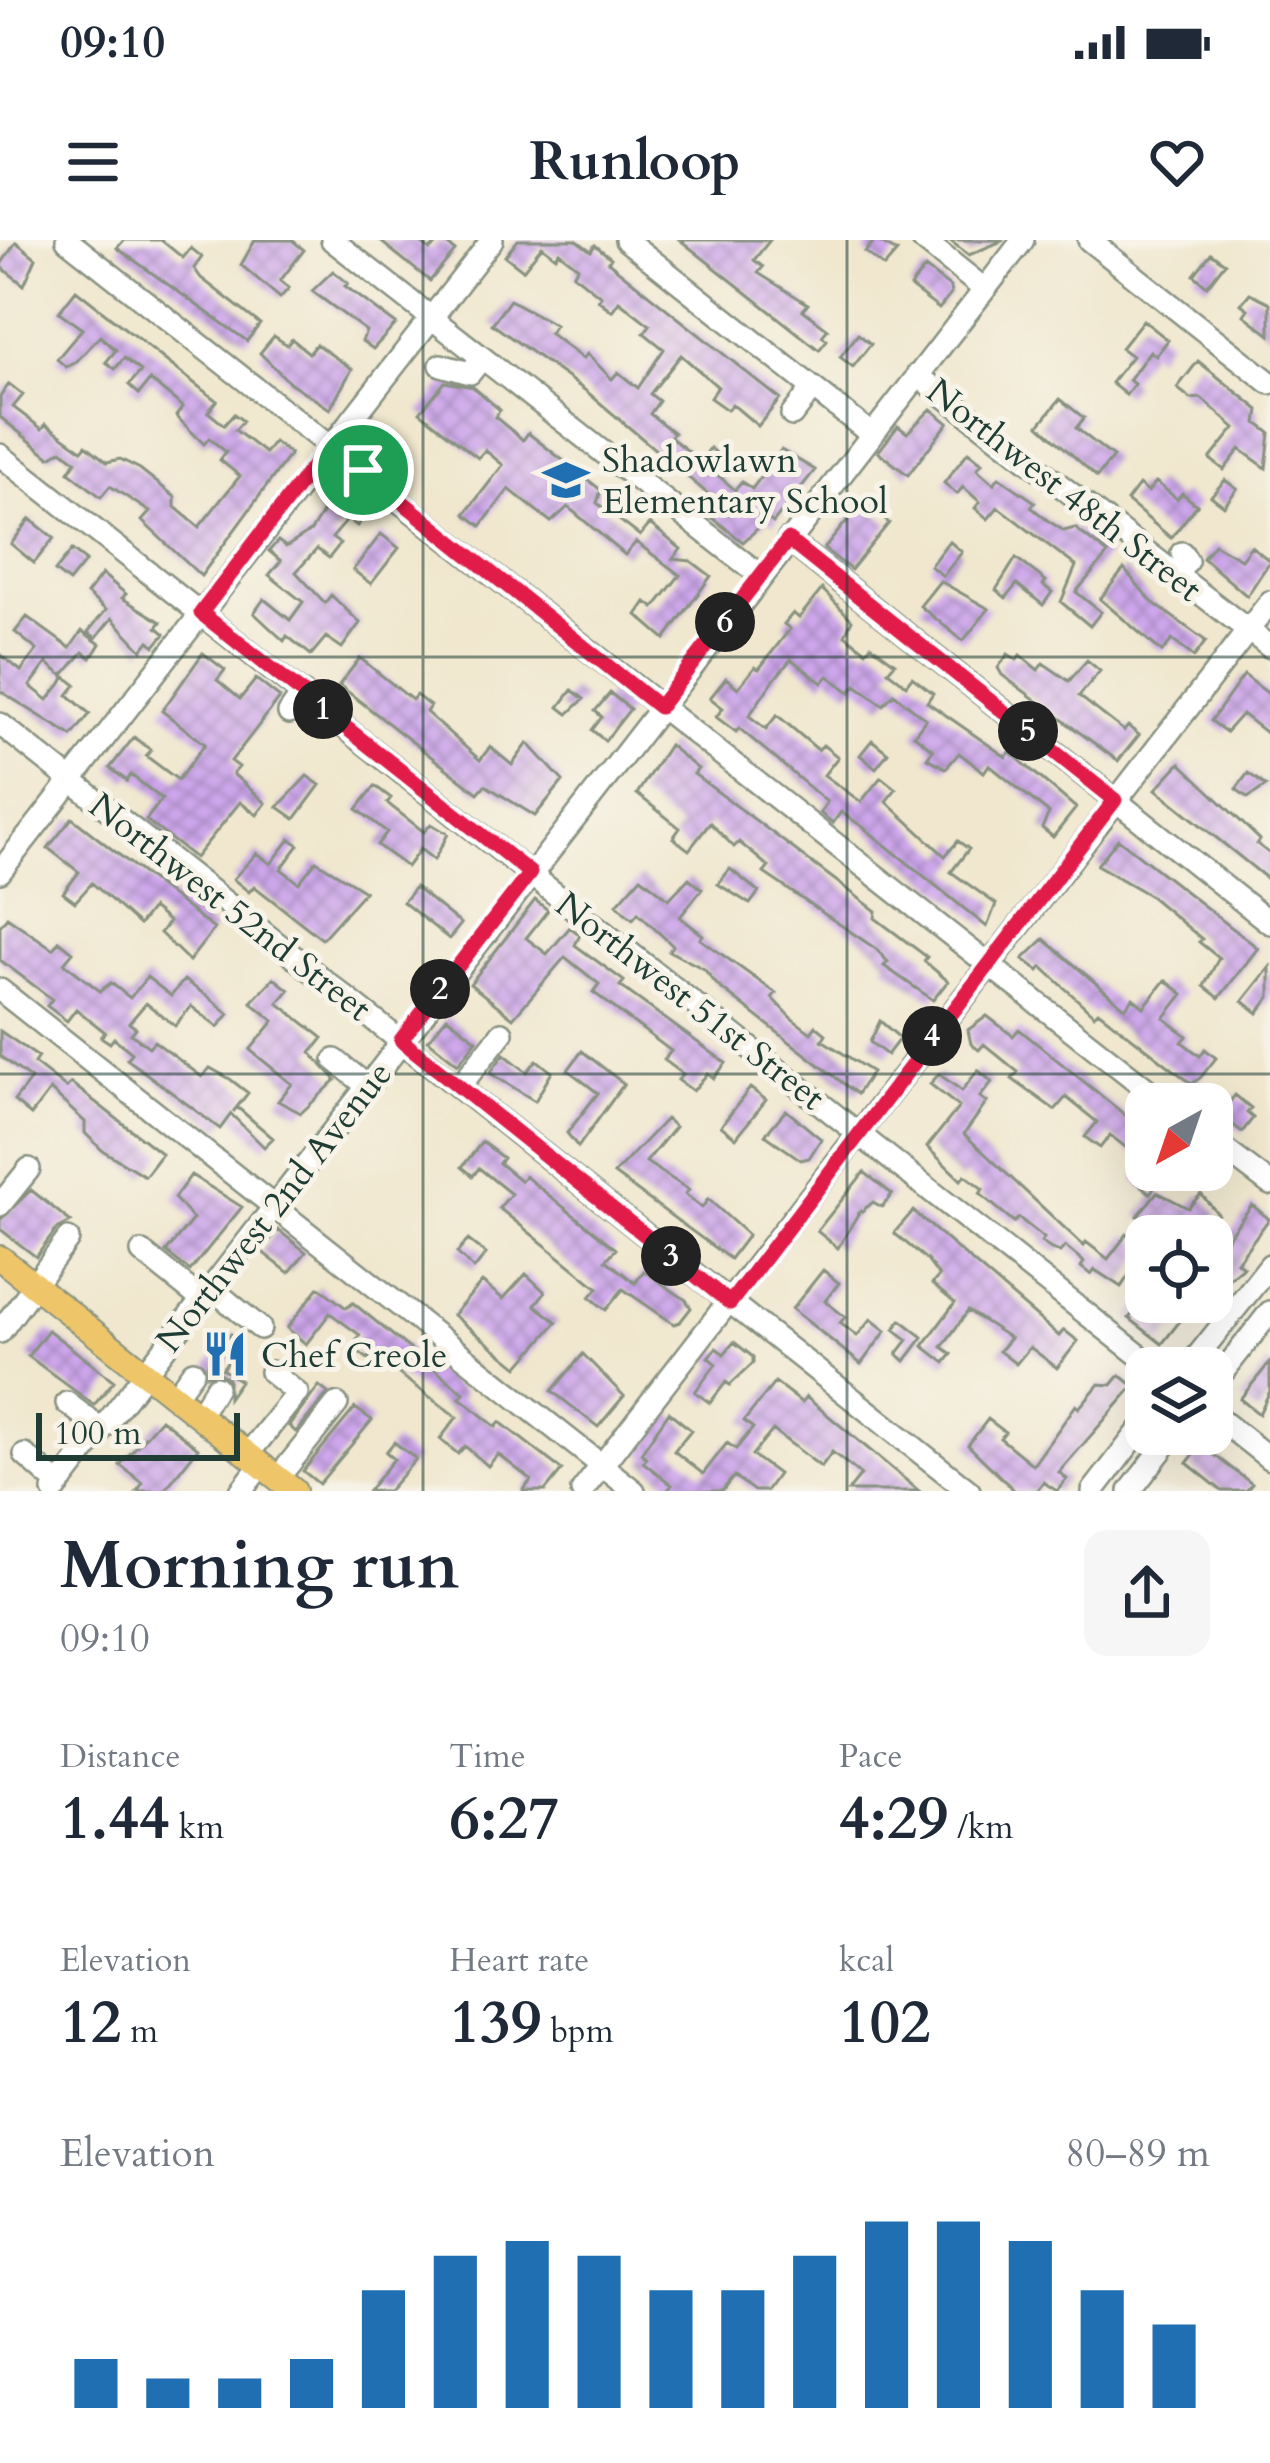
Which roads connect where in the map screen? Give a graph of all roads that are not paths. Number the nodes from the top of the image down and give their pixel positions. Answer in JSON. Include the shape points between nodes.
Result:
{"nodes":[{"id":1,"x":67,"y":240,"type":"edge"},
{"id":2,"x":332,"y":240,"type":"edge"},
{"id":3,"x":492,"y":240,"type":"edge"},
{"id":4,"x":626,"y":240,"type":"edge"},
{"id":5,"x":922,"y":240,"type":"edge"},
{"id":6,"x":1023,"y":240,"type":"edge"},
{"id":7,"x":1089,"y":240,"type":"edge"},
{"id":8,"x":984,"y":289,"type":"junction"},
{"id":9,"x":430,"y":318,"type":"junction"},
{"id":10,"x":481,"y":359,"type":"junction"},
{"id":11,"x":441,"y":365,"type":"dead end"},
{"id":12,"x":917,"y":375,"type":"junction"},
{"id":13,"x":1270,"y":383,"type":"edge"},
{"id":14,"x":813,"y":388,"type":"junction"},
{"id":15,"x":792,"y":415,"type":"dead end"},
{"id":16,"x":872,"y":434,"type":"junction"},
{"id":17,"x":330,"y":444,"type":"junction"},
{"id":18,"x":0,"y":455,"type":"edge"},
{"id":19,"x":788,"y":540,"type":"junction"},
{"id":20,"x":1182,"y":553,"type":"dead end"},
{"id":21,"x":761,"y":576,"type":"junction"},
{"id":22,"x":1176,"y":576,"type":"junction"},
{"id":23,"x":1270,"y":602,"type":"edge"},
{"id":24,"x":201,"y":613,"type":"junction"},
{"id":25,"x":1248,"y":630,"type":"junction"},
{"id":26,"x":1270,"y":647,"type":"edge"},
{"id":27,"x":303,"y":693,"type":"junction"},
{"id":28,"x":659,"y":707,"type":"junction"},
{"id":29,"x":289,"y":713,"type":"dead end"},
{"id":30,"x":0,"y":724,"type":"edge"},
{"id":31,"x":71,"y":781,"type":"junction"},
{"id":32,"x":1115,"y":800,"type":"junction"},
{"id":33,"x":0,"y":872,"type":"edge"},
{"id":34,"x":530,"y":873,"type":"junction"},
{"id":35,"x":1270,"y":923,"type":"edge"},
{"id":36,"x":987,"y":966,"type":"junction"},
{"id":37,"x":0,"y":990,"type":"edge"},
{"id":38,"x":502,"y":1033,"type":"dead end"},
{"id":39,"x":401,"y":1040,"type":"junction"},
{"id":40,"x":335,"y":1060,"type":"dead end"},
{"id":41,"x":1139,"y":1083,"type":"edge"},
{"id":42,"x":366,"y":1084,"type":"junction"},
{"id":43,"x":460,"y":1086,"type":"junction"},
{"id":44,"x":858,"y":1131,"type":"junction"},
{"id":45,"x":1233,"y":1156,"type":"edge"},
{"id":46,"x":29,"y":1169,"type":"dead end"},
{"id":47,"x":1270,"y":1184,"type":"edge"},
{"id":48,"x":0,"y":1205,"type":"edge"},
{"id":49,"x":271,"y":1207,"type":"junction"},
{"id":50,"x":68,"y":1240,"type":"dead end"},
{"id":51,"x":142,"y":1252,"type":"dead end"},
{"id":52,"x":0,"y":1258,"type":"edge"},
{"id":53,"x":1270,"y":1265,"type":"edge"},
{"id":54,"x":36,"y":1286,"type":"junction"},
{"id":55,"x":205,"y":1293,"type":"junction"},
{"id":56,"x":730,"y":1303,"type":"junction"},
{"id":57,"x":1270,"y":1312,"type":"edge"},
{"id":58,"x":260,"y":1328,"type":"dead end"},
{"id":59,"x":0,"y":1332,"type":"edge"},
{"id":60,"x":1129,"y":1347,"type":"edge"},
{"id":61,"x":1205,"y":1347,"type":"edge"},
{"id":62,"x":1233,"y":1359,"type":"edge"},
{"id":63,"x":193,"y":1371,"type":"dead end"},
{"id":64,"x":146,"y":1372,"type":"junction"},
{"id":65,"x":271,"y":1372,"type":"dead end"},
{"id":66,"x":216,"y":1387,"type":"dead end"},
{"id":67,"x":175,"y":1396,"type":"junction"},
{"id":68,"x":67,"y":1402,"type":"dead end"},
{"id":69,"x":337,"y":1404,"type":"dead end"},
{"id":70,"x":200,"y":1415,"type":"junction"},
{"id":71,"x":101,"y":1429,"type":"junction"},
{"id":72,"x":1233,"y":1430,"type":"edge"},
{"id":73,"x":1125,"y":1449,"type":"edge"},
{"id":74,"x":25,"y":1455,"type":"dead end"},
{"id":75,"x":1158,"y":1455,"type":"edge"},
{"id":76,"x":1270,"y":1459,"type":"edge"},
{"id":77,"x":602,"y":1466,"type":"junction"},
{"id":78,"x":270,"y":1472,"type":"edge"},
{"id":79,"x":56,"y":1488,"type":"edge"},
{"id":80,"x":241,"y":1491,"type":"edge"},
{"id":81,"x":582,"y":1491,"type":"edge"},
{"id":82,"x":634,"y":1491,"type":"edge"},
{"id":83,"x":969,"y":1491,"type":"edge"},
{"id":84,"x":1093,"y":1491,"type":"edge"},
{"id":85,"x":1130,"y":1491,"type":"edge"}],
"edges":[{"from":1,"to":17,"type":"street"},
{"from":2,"to":9,"type":"street"},
{"from":3,"to":9,"type":"street"},
{"from":4,"to":14,"type":"street"},
{"from":5,"to":8,"type":"street"},
{"from":6,"to":8,"type":"street","name":"Northwest 2nd Avenue"},
{"from":7,"to":13,"type":"street"},
{"from":8,"to":12,"type":"street","name":"Northwest 2nd Avenue"},
{"from":9,"to":10,"type":"street"},
{"from":9,"to":17,"type":"street"},
{"from":10,"to":11,"type":"street","via":[[470,373]]},
{"from":10,"to":21,"type":"street"},
{"from":12,"to":16,"type":"street","name":"Northwest 2nd Avenue"},
{"from":12,"to":22,"type":"street","name":"Northwest 48th Street"},
{"from":14,"to":15,"type":"street"},
{"from":14,"to":16,"type":"street"},
{"from":16,"to":19,"type":"street","name":"Northwest 2nd Avenue"},
{"from":17,"to":24,"type":"street"},
{"from":17,"to":28,"type":"street","via":[[369,462]]},
{"from":18,"to":24,"type":"street","name":"Northwest 51st Street"},
{"from":19,"to":21,"type":"street","name":"Northwest 2nd Avenue"},
{"from":19,"to":32,"type":"street","via":[[814,572]]},
{"from":20,"to":22,"type":"street","via":[[1187,561]]},
{"from":21,"to":28,"type":"street","name":"Northwest 2nd Avenue","via":[[717,648]]},
{"from":22,"to":25,"type":"street","name":"Northwest 48th Street"},
{"from":23,"to":25,"type":"street"},
{"from":24,"to":27,"type":"street","name":"Northwest 51st Street"},
{"from":24,"to":31,"type":"street"},
{"from":25,"to":26,"type":"street","name":"Northwest 48th Street"},
{"from":25,"to":32,"type":"street"},
{"from":27,"to":29,"type":"street"},
{"from":27,"to":34,"type":"street","name":"Northwest 51st Street","via":[[507,843]]},
{"from":28,"to":34,"type":"street","name":"Northwest 2nd Avenue"},
{"from":28,"to":36,"type":"street"},
{"from":30,"to":31,"type":"street","name":"Northwest 52nd Street"},
{"from":31,"to":33,"type":"street"},
{"from":31,"to":39,"type":"street","name":"Northwest 52nd Street"},
{"from":32,"to":35,"type":"street"},
{"from":32,"to":36,"type":"street"},
{"from":34,"to":39,"type":"street","name":"Northwest 2nd Avenue"},
{"from":34,"to":44,"type":"street","name":"Northwest 51st Street"},
{"from":36,"to":41,"type":"street"},
{"from":36,"to":44,"type":"street"},
{"from":37,"to":49,"type":"street"},
{"from":38,"to":43,"type":"street"},
{"from":39,"to":42,"type":"street","name":"Northwest 2nd Avenue"},
{"from":39,"to":43,"type":"street","name":"Northwest 52nd Street"},
{"from":40,"to":42,"type":"street"},
{"from":42,"to":49,"type":"street","name":"Northwest 2nd Avenue"},
{"from":43,"to":56,"type":"street","name":"Northwest 52nd Street","via":[[487,1118]]},
{"from":44,"to":56,"type":"street"},
{"from":44,"to":60,"type":"street","name":"Northwest 51st Street"},
{"from":45,"to":47,"type":"street"},
{"from":46,"to":48,"type":"street"},
{"from":49,"to":55,"type":"street","name":"Northwest 2nd Avenue","via":[[245,1257]]},
{"from":49,"to":77,"type":"street"},
{"from":50,"to":54,"type":"street"},
{"from":51,"to":55,"type":"street"},
{"from":52,"to":54,"type":"main road"},
{"from":53,"to":61,"type":"street"},
{"from":54,"to":59,"type":"street"},
{"from":54,"to":64,"type":"main road"},
{"from":55,"to":58,"type":"street"},
{"from":55,"to":64,"type":"street","name":"Northwest 2nd Avenue"},
{"from":56,"to":77,"type":"street"},
{"from":56,"to":83,"type":"street","name":"Northwest 52nd Street"},
{"from":57,"to":62,"type":"street"},
{"from":63,"to":67,"type":"street"},
{"from":64,"to":67,"type":"main road"},
{"from":64,"to":71,"type":"street","name":"Northwest 2nd Avenue"},
{"from":65,"to":78,"type":"street","via":[[297,1393]]},
{"from":66,"to":70,"type":"street"},
{"from":67,"to":70,"type":"main road"},
{"from":68,"to":71,"type":"street"},
{"from":69,"to":78,"type":"street"},
{"from":70,"to":78,"type":"main road"},
{"from":71,"to":79,"type":"street","name":"Northwest 2nd Avenue"},
{"from":72,"to":76,"type":"street"},
{"from":73,"to":84,"type":"street"},
{"from":74,"to":79,"type":"street"},
{"from":75,"to":85,"type":"street"},
{"from":77,"to":81,"type":"street"},
{"from":77,"to":82,"type":"street"},
{"from":78,"to":80,"type":"street"}]}
